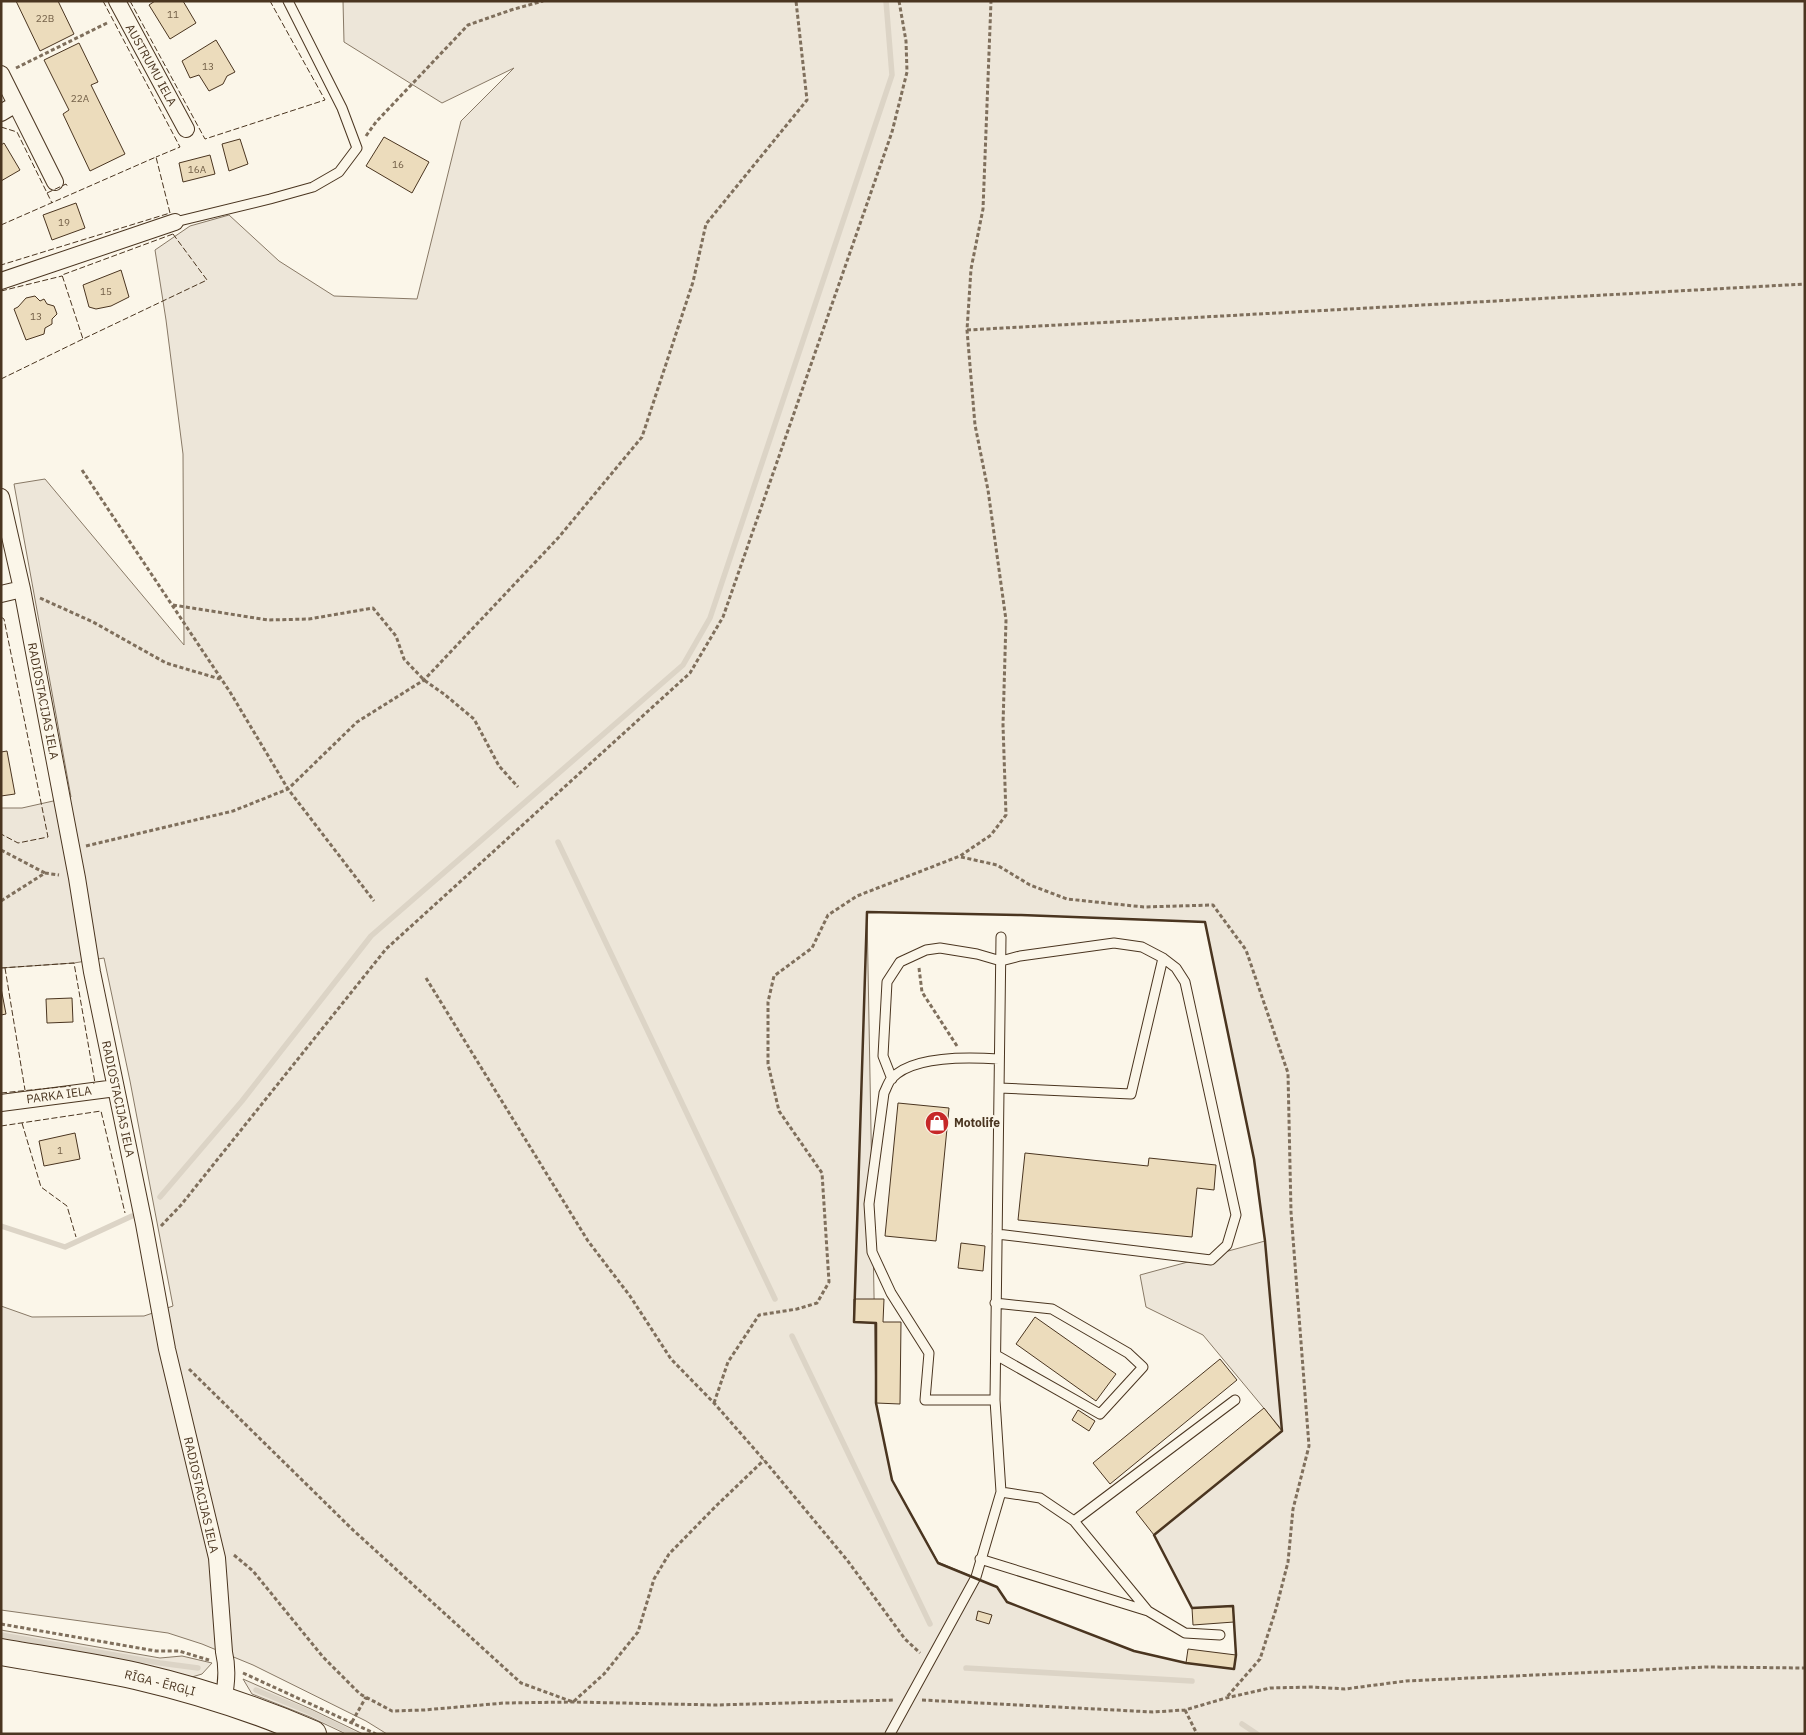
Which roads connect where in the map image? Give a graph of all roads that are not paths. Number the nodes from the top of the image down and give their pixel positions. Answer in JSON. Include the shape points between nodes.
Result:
{"nodes":[{"id":1,"x":117,"y":1,"type":"edge"},
{"id":2,"x":288,"y":1,"type":"edge"},
{"id":3,"x":6,"y":73,"type":"edge"},
{"id":4,"x":16,"y":104,"type":"junction"},
{"id":5,"x":1,"y":113,"type":"edge"},
{"id":6,"x":186,"y":129,"type":"dead end"},
{"id":7,"x":55,"y":182,"type":"dead end"},
{"id":8,"x":175,"y":222,"type":"joint"},
{"id":9,"x":1,"y":281,"type":"edge"},
{"id":10,"x":1,"y":496,"type":"edge"},
{"id":11,"x":22,"y":590,"type":"junction"},
{"id":12,"x":1,"y":594,"type":"edge"},
{"id":13,"x":1001,"y":937,"type":"dead end"},
{"id":14,"x":1163,"y":958,"type":"junction"},
{"id":15,"x":1001,"y":961,"type":"junction"},
{"id":16,"x":1000,"y":1058,"type":"junction"},
{"id":17,"x":892,"y":1079,"type":"junction"},
{"id":18,"x":116,"y":1088,"type":"junction"},
{"id":19,"x":999,"y":1088,"type":"junction"},
{"id":20,"x":1,"y":1103,"type":"edge"},
{"id":21,"x":997,"y":1234,"type":"junction"},
{"id":22,"x":995,"y":1303,"type":"junction"},
{"id":23,"x":996,"y":1355,"type":"junction"},
{"id":24,"x":995,"y":1400,"type":"junction"},
{"id":25,"x":1235,"y":1400,"type":"dead end"},
{"id":26,"x":1001,"y":1492,"type":"junction"},
{"id":27,"x":1074,"y":1522,"type":"junction"},
{"id":28,"x":980,"y":1559,"type":"junction"},
{"id":29,"x":1148,"y":1611,"type":"junction"},
{"id":30,"x":1220,"y":1635,"type":"dead end"},
{"id":31,"x":1,"y":1652,"type":"edge"},
{"id":32,"x":223,"y":1700,"type":"junction"},
{"id":33,"x":313,"y":1734,"type":"edge"},
{"id":34,"x":890,"y":1734,"type":"edge"}],
"edges":[{"from":1,"to":6,"type":"street","name":"AUSTRUMU IELA"},
{"from":2,"to":8,"type":"lane","via":[[342,108],[357,148],[339,172],[313,187]]},
{"from":3,"to":4,"type":"street"},
{"from":4,"to":5,"type":"street"},
{"from":4,"to":7,"type":"street"},
{"from":8,"to":9,"type":"street"},
{"from":10,"to":11,"type":"street","name":"RADIOSTACIJAS IELA"},
{"from":11,"to":12,"type":"street"},
{"from":11,"to":18,"type":"street","name":"RADIOSTACIJAS IELA"},
{"from":13,"to":15,"type":"lane"},
{"from":14,"to":15,"type":"lane","via":[[1142,948],[1114,943]]},
{"from":14,"to":19,"type":"lane","via":[[1131,1094]]},
{"from":14,"to":21,"type":"lane","via":[[1176,968],[1185,982],[1236,1215],[1227,1245],[1211,1260]]},
{"from":15,"to":16,"type":"lane"},
{"from":15,"to":17,"type":"lane","via":[[940,948],[926,950],[900,962],[887,982],[883,1056]]},
{"from":16,"to":17,"type":"lane","via":[[964,1057],[912,1065]]},
{"from":16,"to":19,"type":"lane"},
{"from":17,"to":24,"type":"lane","via":[[884,1093],[869,1204],[872,1252],[891,1293],[929,1353],[925,1400]]},
{"from":18,"to":20,"type":"street","name":"PARKA IELA"},
{"from":18,"to":32,"type":"street","name":"RADIOSTACIJAS IELA","via":[[167,1349],[216,1558],[228,1667]]},
{"from":19,"to":21,"type":"lane"},
{"from":21,"to":22,"type":"lane"},
{"from":22,"to":23,"type":"lane"},
{"from":22,"to":23,"type":"lane","via":[[1052,1309],[1128,1353],[1143,1367],[1100,1414]]},
{"from":23,"to":24,"type":"lane"},
{"from":24,"to":26,"type":"lane"},
{"from":25,"to":27,"type":"lane"},
{"from":26,"to":27,"type":"lane","via":[[1040,1498]]},
{"from":26,"to":28,"type":"lane"},
{"from":27,"to":29,"type":"lane"},
{"from":28,"to":29,"type":"lane"},
{"from":28,"to":34,"type":"lane","via":[[976,1577]]},
{"from":29,"to":30,"type":"lane","via":[[1185,1633]]},
{"from":31,"to":32,"type":"main road","name":"RĪGA - ĒRGĻI","via":[[135,1676]]},
{"from":32,"to":33,"type":"main road","name":"RĪGA - ĒRGĻI"}]}
